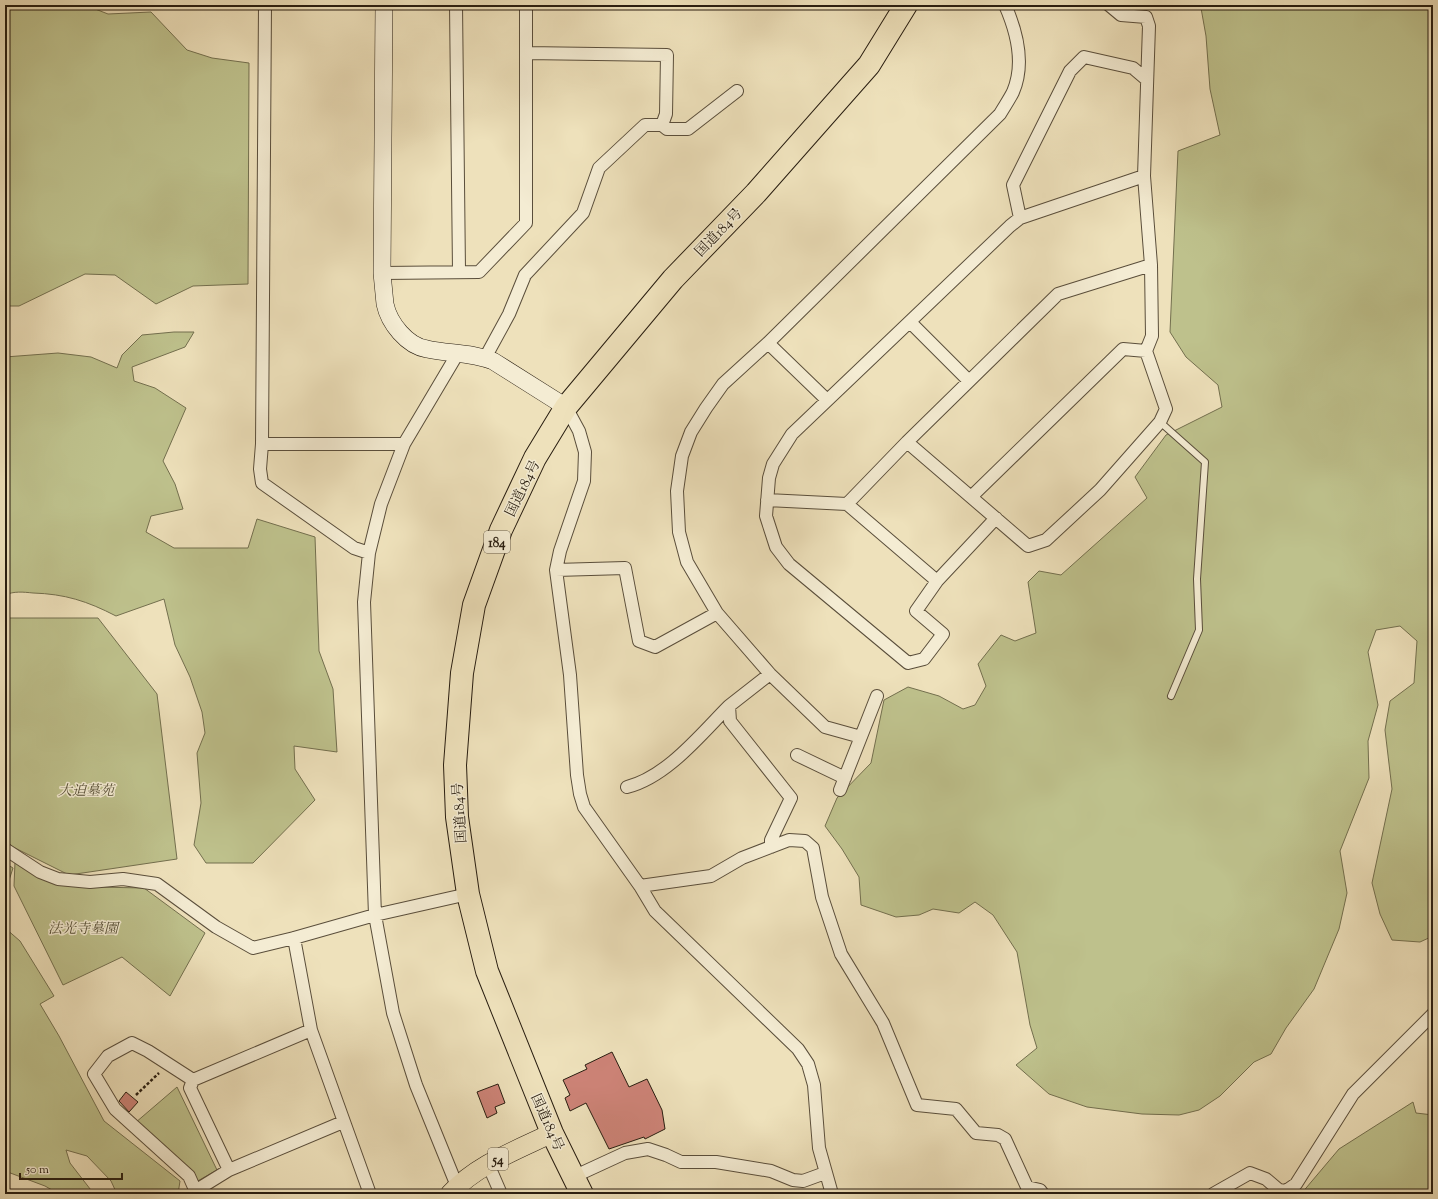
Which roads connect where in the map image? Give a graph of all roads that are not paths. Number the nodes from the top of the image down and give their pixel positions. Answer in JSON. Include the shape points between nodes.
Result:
{"nodes":[{"id":1,"x":265,"y":5,"type":"edge"},
{"id":2,"x":384,"y":5,"type":"edge"},
{"id":3,"x":456,"y":5,"type":"edge"},
{"id":4,"x":526,"y":5,"type":"edge"},
{"id":5,"x":906,"y":5,"type":"edge"},
{"id":6,"x":1005,"y":5,"type":"edge"},
{"id":7,"x":1109,"y":5,"type":"edge"},
{"id":8,"x":526,"y":52,"type":"junction"},
{"id":9,"x":1146,"y":79,"type":"junction"},
{"id":10,"x":737,"y":91,"type":"dead end"},
{"id":11,"x":662,"y":125,"type":"junction"},
{"id":12,"x":1144,"y":176,"type":"junction"},
{"id":13,"x":1020,"y":218,"type":"junction"},
{"id":14,"x":1151,"y":265,"type":"junction"},
{"id":15,"x":459,"y":271,"type":"junction"},
{"id":16,"x":382,"y":273,"type":"junction"},
{"id":17,"x":910,"y":322,"type":"junction"},
{"id":18,"x":768,"y":343,"type":"junction"},
{"id":19,"x":1146,"y":351,"type":"junction"},
{"id":20,"x":458,"y":353,"type":"junction"},
{"id":21,"x":485,"y":358,"type":"junction"},
{"id":22,"x":969,"y":381,"type":"junction"},
{"id":23,"x":828,"y":400,"type":"junction"},
{"id":24,"x":566,"y":407,"type":"junction"},
{"id":25,"x":1160,"y":422,"type":"junction"},
{"id":26,"x":907,"y":442,"type":"junction"},
{"id":27,"x":262,"y":444,"type":"junction"},
{"id":28,"x":404,"y":444,"type":"junction"},
{"id":29,"x":971,"y":497,"type":"junction"},
{"id":30,"x":767,"y":500,"type":"junction"},
{"id":31,"x":847,"y":504,"type":"junction"},
{"id":32,"x":996,"y":518,"type":"junction"},
{"id":33,"x":369,"y":552,"type":"junction"},
{"id":34,"x":556,"y":570,"type":"junction"},
{"id":35,"x":937,"y":580,"type":"junction"},
{"id":36,"x":716,"y":613,"type":"junction"},
{"id":37,"x":770,"y":674,"type":"junction"},
{"id":38,"x":877,"y":696,"type":"dead end"},
{"id":39,"x":1171,"y":696,"type":"dead end"},
{"id":40,"x":729,"y":706,"type":"junction"},
{"id":41,"x":861,"y":737,"type":"junction"},
{"id":42,"x":797,"y":755,"type":"dead end"},
{"id":43,"x":628,"y":787,"type":"dead end"},
{"id":44,"x":771,"y":847,"type":"junction"},
{"id":45,"x":5,"y":849,"type":"edge"},
{"id":46,"x":640,"y":886,"type":"junction"},
{"id":47,"x":468,"y":894,"type":"junction"},
{"id":48,"x":375,"y":915,"type":"junction"},
{"id":49,"x":294,"y":938,"type":"junction"},
{"id":50,"x":1433,"y":1014,"type":"edge"},
{"id":51,"x":311,"y":1030,"type":"junction"},
{"id":52,"x":193,"y":1080,"type":"junction"},
{"id":53,"x":343,"y":1122,"type":"junction"},
{"id":54,"x":552,"y":1133,"type":"junction"},
{"id":55,"x":488,"y":1164,"type":"junction"},
{"id":56,"x":229,"y":1170,"type":"junction"},
{"id":57,"x":825,"y":1173,"type":"junction"},
{"id":58,"x":577,"y":1186,"type":"edge"},
{"id":59,"x":454,"y":1190,"type":"edge"},
{"id":60,"x":196,"y":1192,"type":"edge"},
{"id":61,"x":1286,"y":1192,"type":"edge"},
{"id":62,"x":370,"y":1194,"type":"edge"},
{"id":63,"x":500,"y":1194,"type":"edge"},
{"id":64,"x":832,"y":1194,"type":"edge"},
{"id":65,"x":1043,"y":1194,"type":"edge"},
{"id":66,"x":1213,"y":1194,"type":"edge"}],
"edges":[{"from":1,"to":27,"type":"street"},
{"from":2,"to":16,"type":"street"},
{"from":3,"to":15,"type":"street"},
{"from":4,"to":8,"type":"street"},
{"from":5,"to":24,"type":"highway","name":"国道184号","number":"184","via":[[869,65],[756,193],[673,279]]},
{"from":6,"to":18,"type":"street","via":[[1019,56],[1018,75],[1012,93],[1000,114]]},
{"from":7,"to":9,"type":"street","via":[[1122,15],[1146,17]]},
{"from":8,"to":11,"type":"street","via":[[667,55],[666,114]]},
{"from":8,"to":15,"type":"street","via":[[526,223],[479,272]]},
{"from":9,"to":12,"type":"street"},
{"from":9,"to":13,"type":"street","via":[[1133,68],[1084,57],[1070,71],[1013,185]]},
{"from":10,"to":11,"type":"street","via":[[688,129],[667,129]]},
{"from":11,"to":21,"type":"street","via":[[645,125],[599,168],[583,213],[525,275],[509,314]]},
{"from":12,"to":13,"type":"street"},
{"from":12,"to":14,"type":"street"},
{"from":13,"to":17,"type":"street"},
{"from":14,"to":19,"type":"street","via":[[1152,336]]},
{"from":14,"to":22,"type":"street","via":[[1058,294]]},
{"from":15,"to":16,"type":"street"},
{"from":16,"to":20,"type":"street","via":[[386,305],[398,330],[411,344],[426,349]]},
{"from":17,"to":22,"type":"street"},
{"from":17,"to":23,"type":"street"},
{"from":18,"to":23,"type":"street"},
{"from":18,"to":36,"type":"street","via":[[719,390],[691,432],[682,456],[677,491],[678,532],[687,562]]},
{"from":19,"to":25,"type":"street","via":[[1166,409]]},
{"from":19,"to":29,"type":"street","via":[[1123,349]]},
{"from":20,"to":21,"type":"street"},
{"from":20,"to":28,"type":"street"},
{"from":21,"to":24,"type":"street"},
{"from":22,"to":26,"type":"street"},
{"from":23,"to":30,"type":"street","via":[[792,434],[779,452],[772,464]]},
{"from":24,"to":34,"type":"street","via":[[579,431],[585,452],[584,481]]},
{"from":24,"to":47,"type":"highway","name":"国道184号","number":"184","via":[[535,458],[501,530],[474,605],[462,673],[455,766],[457,817]]},
{"from":25,"to":32,"type":"street","via":[[1100,490],[1046,540],[1028,546]]},
{"from":25,"to":39,"type":"lane","via":[[1205,462],[1197,579],[1199,630]]},
{"from":26,"to":29,"type":"street"},
{"from":26,"to":31,"type":"street"},
{"from":27,"to":28,"type":"street"},
{"from":27,"to":33,"type":"street","via":[[262,483],[354,548]]},
{"from":28,"to":33,"type":"street","via":[[381,504]]},
{"from":29,"to":32,"type":"street"},
{"from":30,"to":31,"type":"street"},
{"from":30,"to":35,"type":"street","via":[[766,516],[769,527],[776,547],[789,564],[908,662],[924,659],[943,634],[916,611]]},
{"from":31,"to":35,"type":"street"},
{"from":32,"to":35,"type":"street"},
{"from":33,"to":48,"type":"street","via":[[364,602]]},
{"from":34,"to":36,"type":"street","via":[[625,568],[639,641],[655,646]]},
{"from":34,"to":46,"type":"street","via":[[570,675],[580,794],[584,807]]},
{"from":36,"to":37,"type":"street"},
{"from":37,"to":40,"type":"street"},
{"from":37,"to":41,"type":"street","via":[[825,727]]},
{"from":38,"to":41,"type":"street"},
{"from":40,"to":43,"type":"street","via":[[672,763],[638,784]]},
{"from":40,"to":44,"type":"street","via":[[730,721],[791,798],[771,840]]},
{"from":41,"to":42,"type":"street","via":[[843,784]]},
{"from":44,"to":46,"type":"street","via":[[742,858],[711,876]]},
{"from":44,"to":65,"type":"street","via":[[789,840],[806,841],[812,848],[822,897],[841,954],[883,1023],[917,1105],[956,1109],[976,1133],[998,1135],[1005,1139],[1027,1187],[1040,1190]]},
{"from":45,"to":49,"type":"street","via":[[40,872],[58,879],[90,882],[123,879],[157,884],[216,927],[252,948]]},
{"from":46,"to":57,"type":"street","via":[[655,910],[798,1049],[808,1064],[814,1084],[819,1148]]},
{"from":47,"to":48,"type":"street"},
{"from":47,"to":54,"type":"highway","name":"国道184号","number":"184","via":[[487,971]]},
{"from":48,"to":49,"type":"street"},
{"from":48,"to":59,"type":"street","via":[[393,1013]]},
{"from":49,"to":51,"type":"street"},
{"from":50,"to":61,"type":"street","via":[[1353,1094],[1296,1184]]},
{"from":51,"to":52,"type":"street"},
{"from":51,"to":53,"type":"street"},
{"from":52,"to":56,"type":"street","via":[[190,1088]]},
{"from":52,"to":60,"type":"street","via":[[132,1043],[108,1056],[94,1074],[115,1109],[189,1176]]},
{"from":53,"to":56,"type":"street"},
{"from":53,"to":62,"type":"street"},
{"from":54,"to":55,"type":"main road","number":"54"},
{"from":54,"to":58,"type":"highway","name":"国道184号","number":"184"},
{"from":55,"to":59,"type":"main road","number":"54"},
{"from":55,"to":63,"type":"street"},
{"from":56,"to":60,"type":"street"},
{"from":57,"to":58,"type":"street","via":[[803,1181],[793,1180],[771,1171],[716,1162],[681,1162],[648,1149],[625,1153]]},
{"from":57,"to":64,"type":"street"},
{"from":61,"to":66,"type":"street","via":[[1279,1190],[1266,1179],[1250,1173]]}]}
